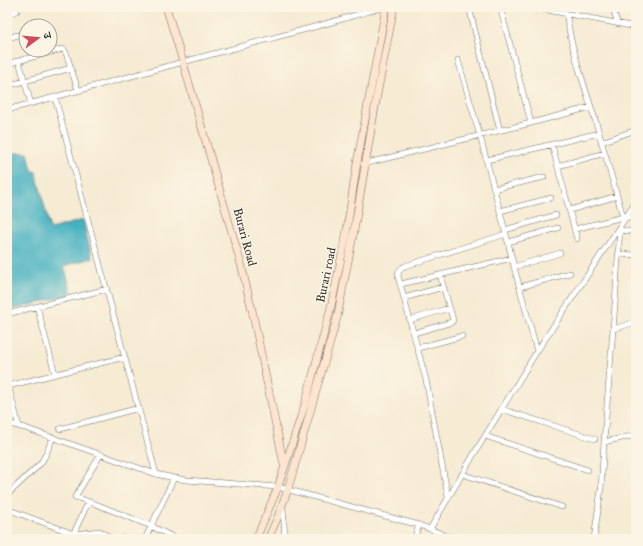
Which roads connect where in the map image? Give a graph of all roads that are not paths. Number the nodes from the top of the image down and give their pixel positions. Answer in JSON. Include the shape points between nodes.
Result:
{"nodes":[{"id":1,"x":166,"y":7,"type":"edge"},
{"id":2,"x":384,"y":7,"type":"edge"},
{"id":3,"x":394,"y":7,"type":"edge"},
{"id":4,"x":469,"y":7,"type":"edge"},
{"id":5,"x":500,"y":7,"type":"edge"},
{"id":6,"x":532,"y":7,"type":"edge"},
{"id":7,"x":613,"y":7,"type":"edge"},
{"id":8,"x":17,"y":11,"type":"dead end"},
{"id":9,"x":566,"y":13,"type":"junction"},
{"id":10,"x":7,"y":14,"type":"edge"},
{"id":11,"x":617,"y":23,"type":"junction"},
{"id":12,"x":636,"y":27,"type":"edge"},
{"id":13,"x":18,"y":35,"type":"edge"},
{"id":14,"x":7,"y":38,"type":"edge"},
{"id":15,"x":458,"y":60,"type":"dead end"},
{"id":16,"x":19,"y":61,"type":"junction"},
{"id":17,"x":183,"y":62,"type":"junction"},
{"id":18,"x":7,"y":64,"type":"edge"},
{"id":19,"x":71,"y":68,"type":"junction"},
{"id":20,"x":24,"y":81,"type":"junction"},
{"id":21,"x":7,"y":86,"type":"edge"},
{"id":22,"x":78,"y":90,"type":"junction"},
{"id":23,"x":55,"y":97,"type":"junction"},
{"id":24,"x":31,"y":104,"type":"junction"},
{"id":25,"x":591,"y":107,"type":"junction"},
{"id":26,"x":7,"y":110,"type":"edge"},
{"id":27,"x":531,"y":123,"type":"junction"},
{"id":28,"x":636,"y":130,"type":"edge"},
{"id":29,"x":500,"y":131,"type":"junction"},
{"id":30,"x":599,"y":133,"type":"junction"},
{"id":31,"x":480,"y":136,"type":"junction"},
{"id":32,"x":601,"y":142,"type":"junction"},
{"id":33,"x":552,"y":145,"type":"junction"},
{"id":34,"x":604,"y":153,"type":"junction"},
{"id":35,"x":487,"y":160,"type":"junction"},
{"id":36,"x":357,"y":163,"type":"junction"},
{"id":37,"x":365,"y":164,"type":"junction"},
{"id":38,"x":558,"y":166,"type":"junction"},
{"id":39,"x":544,"y":177,"type":"dead end"},
{"id":40,"x":494,"y":189,"type":"junction"},
{"id":41,"x":617,"y":196,"type":"junction"},
{"id":42,"x":551,"y":198,"type":"dead end"},
{"id":43,"x":636,"y":202,"type":"edge"},
{"id":44,"x":570,"y":210,"type":"junction"},
{"id":45,"x":500,"y":211,"type":"junction"},
{"id":46,"x":556,"y":215,"type":"dead end"},
{"id":47,"x":624,"y":218,"type":"junction"},
{"id":48,"x":636,"y":218,"type":"edge"},
{"id":49,"x":558,"y":228,"type":"dead end"},
{"id":50,"x":620,"y":228,"type":"junction"},
{"id":51,"x":575,"y":229,"type":"junction"},
{"id":52,"x":505,"y":232,"type":"junction"},
{"id":53,"x":636,"y":232,"type":"edge"},
{"id":54,"x":577,"y":239,"type":"dead end"},
{"id":55,"x":508,"y":242,"type":"junction"},
{"id":56,"x":560,"y":253,"type":"dead end"},
{"id":57,"x":618,"y":254,"type":"junction"},
{"id":58,"x":636,"y":256,"type":"edge"},
{"id":59,"x":512,"y":258,"type":"junction"},
{"id":60,"x":514,"y":267,"type":"junction"},
{"id":61,"x":570,"y":273,"type":"dead end"},
{"id":62,"x":440,"y":275,"type":"junction"},
{"id":63,"x":400,"y":284,"type":"junction"},
{"id":64,"x":520,"y":286,"type":"junction"},
{"id":65,"x":443,"y":288,"type":"junction"},
{"id":66,"x":107,"y":289,"type":"junction"},
{"id":67,"x":404,"y":298,"type":"junction"},
{"id":68,"x":37,"y":306,"type":"junction"},
{"id":69,"x":449,"y":308,"type":"junction"},
{"id":70,"x":7,"y":314,"type":"edge"},
{"id":71,"x":410,"y":320,"type":"junction"},
{"id":72,"x":636,"y":322,"type":"edge"},
{"id":73,"x":613,"y":329,"type":"junction"},
{"id":74,"x":414,"y":333,"type":"junction"},
{"id":75,"x":462,"y":336,"type":"dead end"},
{"id":76,"x":418,"y":348,"type":"junction"},
{"id":77,"x":537,"y":351,"type":"junction"},
{"id":78,"x":125,"y":357,"type":"junction"},
{"id":79,"x":56,"y":374,"type":"junction"},
{"id":80,"x":8,"y":383,"type":"edge"},
{"id":81,"x":139,"y":408,"type":"junction"},
{"id":82,"x":501,"y":409,"type":"junction"},
{"id":83,"x":7,"y":423,"type":"edge"},
{"id":84,"x":19,"y":426,"type":"junction"},
{"id":85,"x":60,"y":429,"type":"dead end"},
{"id":86,"x":636,"y":435,"type":"edge"},
{"id":87,"x":485,"y":436,"type":"junction"},
{"id":88,"x":53,"y":437,"type":"junction"},
{"id":89,"x":595,"y":439,"type":"dead end"},
{"id":90,"x":604,"y":442,"type":"junction"},
{"id":91,"x":101,"y":454,"type":"junction"},
{"id":92,"x":284,"y":466,"type":"junction"},
{"id":93,"x":588,"y":470,"type":"dead end"},
{"id":94,"x":292,"y":473,"type":"junction"},
{"id":95,"x":156,"y":474,"type":"junction"},
{"id":96,"x":462,"y":474,"type":"junction"},
{"id":97,"x":174,"y":478,"type":"junction"},
{"id":98,"x":278,"y":486,"type":"junction"},
{"id":99,"x":288,"y":489,"type":"junction"},
{"id":100,"x":7,"y":495,"type":"edge"},
{"id":101,"x":448,"y":497,"type":"junction"},
{"id":102,"x":90,"y":502,"type":"junction"},
{"id":103,"x":282,"y":505,"type":"junction"},
{"id":104,"x":562,"y":507,"type":"dead end"},
{"id":105,"x":7,"y":509,"type":"edge"},
{"id":106,"x":419,"y":525,"type":"junction"},
{"id":107,"x":151,"y":526,"type":"junction"},
{"id":108,"x":430,"y":528,"type":"junction"},
{"id":109,"x":73,"y":536,"type":"edge"},
{"id":110,"x":112,"y":539,"type":"edge"},
{"id":111,"x":145,"y":539,"type":"edge"},
{"id":112,"x":177,"y":539,"type":"edge"},
{"id":113,"x":256,"y":539,"type":"edge"},
{"id":114,"x":268,"y":539,"type":"edge"},
{"id":115,"x":285,"y":539,"type":"edge"},
{"id":116,"x":414,"y":539,"type":"edge"},
{"id":117,"x":454,"y":539,"type":"edge"},
{"id":118,"x":594,"y":539,"type":"edge"}],
"edges":[{"from":1,"to":17,"type":"main road","name":"Burari Road"},
{"from":2,"to":17,"type":"street"},
{"from":2,"to":36,"type":"main road","name":"Burari road"},
{"from":3,"to":37,"type":"main road","name":"Burari road"},
{"from":4,"to":29,"type":"street"},
{"from":5,"to":27,"type":"street"},
{"from":6,"to":9,"type":"street"},
{"from":7,"to":11,"type":"street"},
{"from":8,"to":10,"type":"street"},
{"from":9,"to":11,"type":"street"},
{"from":9,"to":25,"type":"street","via":[[571,40]]},
{"from":11,"to":12,"type":"street"},
{"from":13,"to":14,"type":"street"},
{"from":15,"to":31,"type":"street"},
{"from":16,"to":18,"type":"street"},
{"from":16,"to":19,"type":"street","via":[[62,49]]},
{"from":16,"to":20,"type":"street"},
{"from":17,"to":22,"type":"street"},
{"from":17,"to":92,"type":"main road","name":"Burari Road","via":[[241,264]]},
{"from":19,"to":20,"type":"street"},
{"from":19,"to":22,"type":"street"},
{"from":20,"to":21,"type":"street"},
{"from":20,"to":24,"type":"street"},
{"from":22,"to":23,"type":"street"},
{"from":23,"to":24,"type":"street"},
{"from":23,"to":66,"type":"street"},
{"from":24,"to":26,"type":"street"},
{"from":25,"to":27,"type":"street"},
{"from":25,"to":30,"type":"street"},
{"from":27,"to":29,"type":"street"},
{"from":28,"to":32,"type":"street"},
{"from":29,"to":31,"type":"street"},
{"from":30,"to":32,"type":"street"},
{"from":30,"to":33,"type":"street"},
{"from":31,"to":35,"type":"street"},
{"from":31,"to":37,"type":"street"},
{"from":32,"to":34,"type":"street"},
{"from":33,"to":35,"type":"street"},
{"from":33,"to":38,"type":"street"},
{"from":34,"to":38,"type":"street"},
{"from":34,"to":41,"type":"street"},
{"from":35,"to":40,"type":"street"},
{"from":36,"to":37,"type":"street"},
{"from":36,"to":92,"type":"main road","name":"Burari road","via":[[346,236],[331,307]]},
{"from":37,"to":94,"type":"main road","name":"Burari road","via":[[337,318]]},
{"from":38,"to":44,"type":"street"},
{"from":39,"to":40,"type":"street"},
{"from":40,"to":45,"type":"street"},
{"from":41,"to":44,"type":"street"},
{"from":41,"to":47,"type":"street"},
{"from":42,"to":45,"type":"street"},
{"from":43,"to":47,"type":"street"},
{"from":44,"to":51,"type":"street"},
{"from":45,"to":52,"type":"street"},
{"from":46,"to":52,"type":"street"},
{"from":47,"to":48,"type":"street"},
{"from":47,"to":50,"type":"street"},
{"from":47,"to":51,"type":"street"},
{"from":49,"to":55,"type":"street"},
{"from":50,"to":53,"type":"street"},
{"from":50,"to":57,"type":"street"},
{"from":50,"to":77,"type":"street"},
{"from":51,"to":54,"type":"street"},
{"from":52,"to":55,"type":"street"},
{"from":52,"to":63,"type":"street","via":[[401,268],[398,273]]},
{"from":55,"to":59,"type":"street"},
{"from":56,"to":60,"type":"street"},
{"from":57,"to":58,"type":"street"},
{"from":57,"to":73,"type":"street"},
{"from":59,"to":60,"type":"street"},
{"from":59,"to":62,"type":"street"},
{"from":60,"to":64,"type":"street"},
{"from":61,"to":64,"type":"street"},
{"from":62,"to":63,"type":"street"},
{"from":62,"to":65,"type":"street"},
{"from":63,"to":67,"type":"street"},
{"from":64,"to":77,"type":"street"},
{"from":65,"to":67,"type":"street"},
{"from":65,"to":69,"type":"street"},
{"from":66,"to":68,"type":"street"},
{"from":66,"to":78,"type":"street"},
{"from":67,"to":71,"type":"street"},
{"from":68,"to":70,"type":"street"},
{"from":68,"to":79,"type":"street"},
{"from":69,"to":71,"type":"street"},
{"from":69,"to":74,"type":"street","via":[[452,322]]},
{"from":71,"to":74,"type":"street"},
{"from":72,"to":73,"type":"street"},
{"from":73,"to":90,"type":"street"},
{"from":74,"to":76,"type":"street"},
{"from":75,"to":76,"type":"street"},
{"from":76,"to":101,"type":"street"},
{"from":77,"to":82,"type":"street"},
{"from":78,"to":79,"type":"street"},
{"from":78,"to":81,"type":"street"},
{"from":79,"to":80,"type":"street"},
{"from":80,"to":84,"type":"street"},
{"from":81,"to":85,"type":"street"},
{"from":81,"to":95,"type":"street"},
{"from":82,"to":87,"type":"street"},
{"from":82,"to":89,"type":"street"},
{"from":83,"to":84,"type":"street"},
{"from":84,"to":88,"type":"street"},
{"from":86,"to":90,"type":"street"},
{"from":87,"to":93,"type":"street"},
{"from":87,"to":96,"type":"street"},
{"from":88,"to":91,"type":"street"},
{"from":88,"to":100,"type":"street","via":[[41,462]]},
{"from":90,"to":118,"type":"street"},
{"from":91,"to":95,"type":"street"},
{"from":91,"to":102,"type":"street","via":[[75,497]]},
{"from":92,"to":94,"type":"main road"},
{"from":92,"to":98,"type":"main road","name":"Burari road"},
{"from":94,"to":99,"type":"main road","name":"Burari road"},
{"from":95,"to":97,"type":"street"},
{"from":96,"to":101,"type":"street"},
{"from":96,"to":104,"type":"street"},
{"from":97,"to":98,"type":"street"},
{"from":97,"to":107,"type":"street"},
{"from":98,"to":99,"type":"street"},
{"from":98,"to":113,"type":"main road","name":"Burari road"},
{"from":99,"to":103,"type":"main road","name":"Burari road"},
{"from":99,"to":106,"type":"street"},
{"from":101,"to":108,"type":"street"},
{"from":102,"to":107,"type":"street"},
{"from":102,"to":109,"type":"street"},
{"from":103,"to":114,"type":"main road","name":"Burari road"},
{"from":103,"to":115,"type":"street"},
{"from":105,"to":109,"type":"street"},
{"from":106,"to":108,"type":"street"},
{"from":106,"to":116,"type":"street"},
{"from":107,"to":111,"type":"street"},
{"from":107,"to":112,"type":"street"},
{"from":108,"to":117,"type":"street"},
{"from":109,"to":110,"type":"street","via":[[100,531]]}]}
